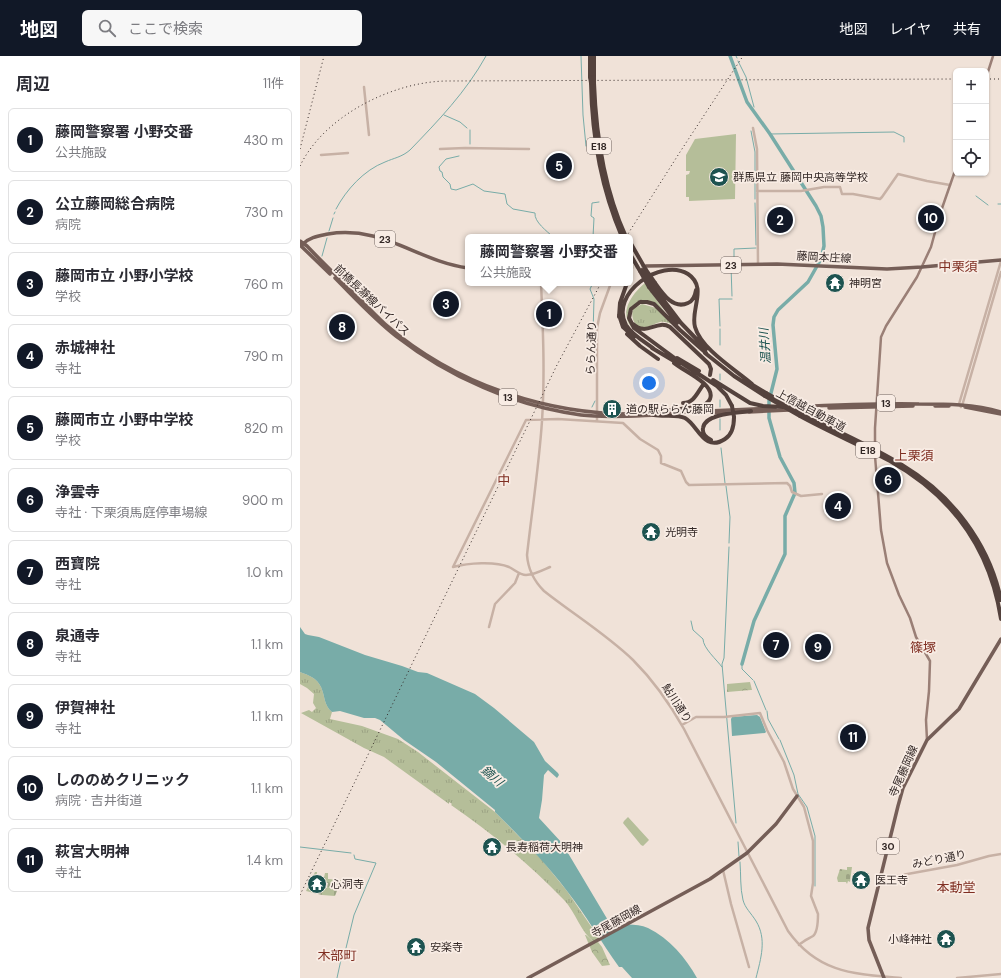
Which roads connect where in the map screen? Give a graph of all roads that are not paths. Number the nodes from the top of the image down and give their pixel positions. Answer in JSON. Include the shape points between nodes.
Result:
{"nodes":[{"id":1,"x":590,"y":56,"type":"edge"},
{"id":2,"x":594,"y":56,"type":"edge"},
{"id":3,"x":993,"y":56,"type":"edge"},
{"id":4,"x":989,"y":69,"type":"edge"},
{"id":5,"x":592,"y":77,"type":"junction"},
{"id":6,"x":592,"y":83,"type":"junction"},
{"id":7,"x":364,"y":87,"type":"dead end"},
{"id":8,"x":753,"y":128,"type":"dead end"},
{"id":9,"x":369,"y":135,"type":"dead end"},
{"id":10,"x":440,"y":149,"type":"dead end"},
{"id":11,"x":529,"y":149,"type":"dead end"},
{"id":12,"x":348,"y":153,"type":"dead end"},
{"id":13,"x":321,"y":155,"type":"dead end"},
{"id":14,"x":953,"y":176,"type":"edge"},
{"id":15,"x":950,"y":185,"type":"junction"},
{"id":16,"x":757,"y":191,"type":"junction"},
{"id":17,"x":620,"y":234,"type":"edge"},
{"id":18,"x":626,"y":234,"type":"edge"},
{"id":19,"x":301,"y":244,"type":"edge"},
{"id":20,"x":633,"y":248,"type":"edge"},
{"id":21,"x":633,"y":251,"type":"edge"},
{"id":22,"x":633,"y":257,"type":"edge"},
{"id":23,"x":1001,"y":260,"type":"edge"},
{"id":24,"x":758,"y":264,"type":"junction"},
{"id":25,"x":465,"y":267,"type":"edge"},
{"id":26,"x":922,"y":267,"type":"junction"},
{"id":27,"x":644,"y":269,"type":"junction"},
{"id":28,"x":1001,"y":272,"type":"edge"},
{"id":29,"x":652,"y":285,"type":"junction"},
{"id":30,"x":541,"y":286,"type":"edge"},
{"id":31,"x":610,"y":286,"type":"edge"},
{"id":32,"x":626,"y":286,"type":"edge"},
{"id":33,"x":633,"y":307,"type":"junction"},
{"id":34,"x":619,"y":315,"type":"junction"},
{"id":35,"x":655,"y":347,"type":"junction"},
{"id":36,"x":706,"y":354,"type":"junction"},
{"id":37,"x":672,"y":358,"type":"junction"},
{"id":38,"x":658,"y":359,"type":"dead end"},
{"id":39,"x":710,"y":375,"type":"dead end"},
{"id":40,"x":752,"y":384,"type":"junction"},
{"id":41,"x":703,"y":385,"type":"dead end"},
{"id":42,"x":765,"y":394,"type":"junction"},
{"id":43,"x":683,"y":403,"type":"dead end"},
{"id":44,"x":877,"y":405,"type":"junction"},
{"id":45,"x":961,"y":405,"type":"junction"},
{"id":46,"x":543,"y":406,"type":"junction"},
{"id":47,"x":793,"y":407,"type":"joint"},
{"id":48,"x":768,"y":409,"type":"junction"},
{"id":49,"x":751,"y":412,"type":"junction"},
{"id":50,"x":1001,"y":413,"type":"edge"},
{"id":51,"x":598,"y":414,"type":"junction"},
{"id":52,"x":638,"y":414,"type":"junction"},
{"id":53,"x":654,"y":416,"type":"junction"},
{"id":54,"x":733,"y":417,"type":"junction"},
{"id":55,"x":542,"y":419,"type":"junction"},
{"id":56,"x":597,"y":421,"type":"junction"},
{"id":57,"x":875,"y":447,"type":"dead end"},
{"id":58,"x":875,"y":456,"type":"dead end"},
{"id":59,"x":822,"y":494,"type":"dead end"},
{"id":60,"x":940,"y":496,"type":"junction"},
{"id":61,"x":550,"y":567,"type":"dead end"},
{"id":62,"x":519,"y":574,"type":"junction"},
{"id":63,"x":532,"y":574,"type":"junction"},
{"id":64,"x":1001,"y":600,"type":"edge"},
{"id":65,"x":1001,"y":619,"type":"edge"},
{"id":66,"x":489,"y":627,"type":"dead end"},
{"id":67,"x":1001,"y":639,"type":"edge"},
{"id":68,"x":682,"y":724,"type":"junction"},
{"id":69,"x":927,"y":740,"type":"junction"},
{"id":70,"x":797,"y":796,"type":"junction"},
{"id":71,"x":747,"y":853,"type":"junction"},
{"id":72,"x":1001,"y":854,"type":"edge"},
{"id":73,"x":723,"y":870,"type":"junction"},
{"id":74,"x":880,"y":879,"type":"junction"},
{"id":75,"x":799,"y":945,"type":"junction"},
{"id":76,"x":749,"y":967,"type":"dead end"},
{"id":77,"x":1001,"y":974,"type":"edge"},
{"id":78,"x":884,"y":977,"type":"edge"},
{"id":79,"x":528,"y":978,"type":"edge"},
{"id":80,"x":901,"y":978,"type":"edge"},
{"id":81,"x":957,"y":978,"type":"edge"}],
"edges":[{"from":1,"to":5,"type":"highway","number":"E18"},
{"from":2,"to":5,"type":"highway","number":"E18"},
{"from":3,"to":4,"type":"main road"},
{"from":5,"to":6,"type":"highway","number":"E18","bridge":true},
{"from":6,"to":17,"type":"highway","number":"E18","via":[[594,138],[609,208]]},
{"from":6,"to":18,"type":"highway","number":"E18","via":[[606,182]]},
{"from":7,"to":9,"type":"street"},
{"from":8,"to":16,"type":"street","via":[[757,149]]},
{"from":10,"to":11,"type":"street"},
{"from":12,"to":13,"type":"street"},
{"from":14,"to":15,"type":"main road"},
{"from":15,"to":16,"type":"street","via":[[898,174],[880,199],[842,194],[840,187]]},
{"from":15,"to":26,"type":"main road","via":[[931,247]]},
{"from":16,"to":24,"type":"street"},
{"from":19,"to":25,"type":"main road","number":"23","via":[[311,238],[345,232],[367,234],[439,262]]},
{"from":19,"to":46,"type":"main road","name":"前橋長瀞線バイパス","number":"13","via":[[385,324],[423,352],[490,387]]},
{"from":20,"to":27,"type":"highway"},
{"from":21,"to":27,"type":"highway","name":"上信越自動車道","number":"E18"},
{"from":22,"to":27,"type":"highway","name":"上信越自動車道","number":"E18"},
{"from":23,"to":26,"type":"main road","name":"藤岡本庄線","number":"23"},
{"from":23,"to":45,"type":"street"},
{"from":24,"to":26,"type":"main road","name":"藤岡本庄線","number":"23","via":[[886,269]]},
{"from":24,"to":27,"type":"main road","name":"藤岡本庄線","number":"23"},
{"from":26,"to":44,"type":"main road","via":[[882,334]]},
{"from":27,"to":29,"type":"highway","name":"上信越自動車道","number":"E18","bridge":true},
{"from":28,"to":45,"type":"street"},
{"from":29,"to":35,"type":"highway","via":[[666,298],[678,304],[690,302],[696,292],[689,277],[671,272],[650,278],[632,294],[626,308],[628,323],[635,332]]},
{"from":29,"to":36,"type":"highway","name":"上信越自動車道","number":"E18","via":[[671,317]]},
{"from":29,"to":40,"type":"highway","name":"上信越自動車道","number":"E18","via":[[694,337],[722,363]]},
{"from":30,"to":46,"type":"street","name":"鮎川通り"},
{"from":31,"to":51,"type":"street","name":"ららん通り","via":[[597,328]]},
{"from":32,"to":34,"type":"highway","via":[[619,306]]},
{"from":33,"to":35,"type":"highway","via":[[629,315],[631,325]]},
{"from":33,"to":36,"type":"highway","via":[[643,302],[654,304]]},
{"from":33,"to":39,"type":"highway","via":[[630,317],[635,326],[644,330],[660,325],[668,326],[709,364]]},
{"from":34,"to":35,"type":"highway","via":[[627,332]]},
{"from":34,"to":38,"type":"highway","via":[[628,336]]},
{"from":35,"to":37,"type":"highway"},
{"from":35,"to":40,"type":"highway","via":[[627,327],[623,313],[625,302],[635,287],[648,276],[667,270],[684,272],[693,278],[698,289],[694,319],[698,335],[716,356]]},
{"from":36,"to":42,"type":"highway","name":"上信越自動車道","number":"E18","via":[[734,376]]},
{"from":37,"to":48,"type":"highway","via":[[681,360],[745,400]]},
{"from":37,"to":52,"type":"highway","via":[[678,366],[706,385],[711,394],[709,401],[697,407]]},
{"from":37,"to":54,"type":"highway","bridge":true,"via":[[717,386],[726,395]]},
{"from":40,"to":42,"type":"highway","name":"上信越自動車道","number":"E18"},
{"from":41,"to":43,"type":"highway","via":[[692,400]]},
{"from":42,"to":60,"type":"highway","name":"上信越自動車道","number":"E18","bridge":true,"via":[[801,415],[884,454],[910,470]]},
{"from":44,"to":45,"type":"main road","name":"前橋長瀞線バイパス","number":"13"},
{"from":44,"to":47,"type":"main road","name":"前橋長瀞線バイパス","number":"13"},
{"from":44,"to":48,"type":"main road","name":"前橋長瀞線バイパス","number":"13"},
{"from":44,"to":57,"type":"main road"},
{"from":45,"to":50,"type":"main road","name":"前橋長瀞線バイパス","number":"13"},
{"from":46,"to":51,"type":"main road","name":"前橋長瀞線バイパス","number":"13"},
{"from":46,"to":55,"type":"street","name":"鮎川通り"},
{"from":47,"to":48,"type":"highway"},
{"from":48,"to":49,"type":"main road","name":"前橋長瀞線バイパス","number":"13"},
{"from":48,"to":52,"type":"main road","name":"前橋長瀞線バイパス","number":"13"},
{"from":49,"to":53,"type":"main road","name":"前橋長瀞線バイパス","number":"13"},
{"from":49,"to":54,"type":"highway","via":[[712,417],[704,424],[705,435],[713,440],[724,437],[730,430]]},
{"from":51,"to":52,"type":"main road","name":"前橋長瀞線バイパス","number":"13"},
{"from":51,"to":53,"type":"main road","name":"前橋長瀞線バイパス","number":"13","via":[[624,417]]},
{"from":51,"to":56,"type":"street","name":"ららん通り"},
{"from":53,"to":54,"type":"highway","via":[[684,417],[703,438],[713,442],[722,441],[728,436],[732,430]]},
{"from":55,"to":56,"type":"street"},
{"from":55,"to":62,"type":"street","via":[[526,420],[453,567],[462,564],[499,565],[509,567]]},
{"from":55,"to":63,"type":"street","name":"鮎川通り","via":[[528,555]]},
{"from":56,"to":59,"type":"street","via":[[626,424],[640,439],[658,450],[661,463],[681,471],[689,485],[787,483],[794,494]]},
{"from":58,"to":69,"type":"main road","via":[[881,530],[887,563],[916,637],[930,661]]},
{"from":60,"to":64,"type":"highway","name":"上信越自動車道","number":"E18","via":[[964,520],[980,543]]},
{"from":60,"to":65,"type":"highway","name":"上信越自動車道","number":"E18","via":[[964,525],[981,553],[992,579]]},
{"from":61,"to":63,"type":"street"},
{"from":62,"to":63,"type":"street"},
{"from":62,"to":66,"type":"street","via":[[496,604]]},
{"from":63,"to":68,"type":"street","name":"鮎川通り","via":[[544,591],[634,661],[657,686]]},
{"from":67,"to":69,"type":"main road","name":"寺尾藤岡線","number":"30","via":[[959,709]]},
{"from":68,"to":70,"type":"street","via":[[696,717],[760,713]]},
{"from":68,"to":71,"type":"street","name":"鮎川通り"},
{"from":69,"to":74,"type":"main road","name":"寺尾藤岡線","number":"30","via":[[902,794]]},
{"from":70,"to":71,"type":"main road","name":"寺尾藤岡線","via":[[776,824]]},
{"from":70,"to":75,"type":"street","via":[[804,807],[812,835],[811,896],[818,914],[814,935]]},
{"from":71,"to":73,"type":"main road","name":"寺尾藤岡線"},
{"from":71,"to":75,"type":"street","name":"鮎川通り","via":[[788,931]]},
{"from":72,"to":74,"type":"street","name":"みどり通り"},
{"from":73,"to":76,"type":"street"},
{"from":73,"to":79,"type":"main road","name":"寺尾藤岡線"},
{"from":74,"to":78,"type":"main road","name":"寺尾藤岡線","number":"30","via":[[868,935]]},
{"from":75,"to":78,"type":"street","name":"鮎川通り","via":[[818,961],[835,969]]},
{"from":77,"to":81,"type":"street"},
{"from":78,"to":80,"type":"street","name":"鮎川通り"}]}
